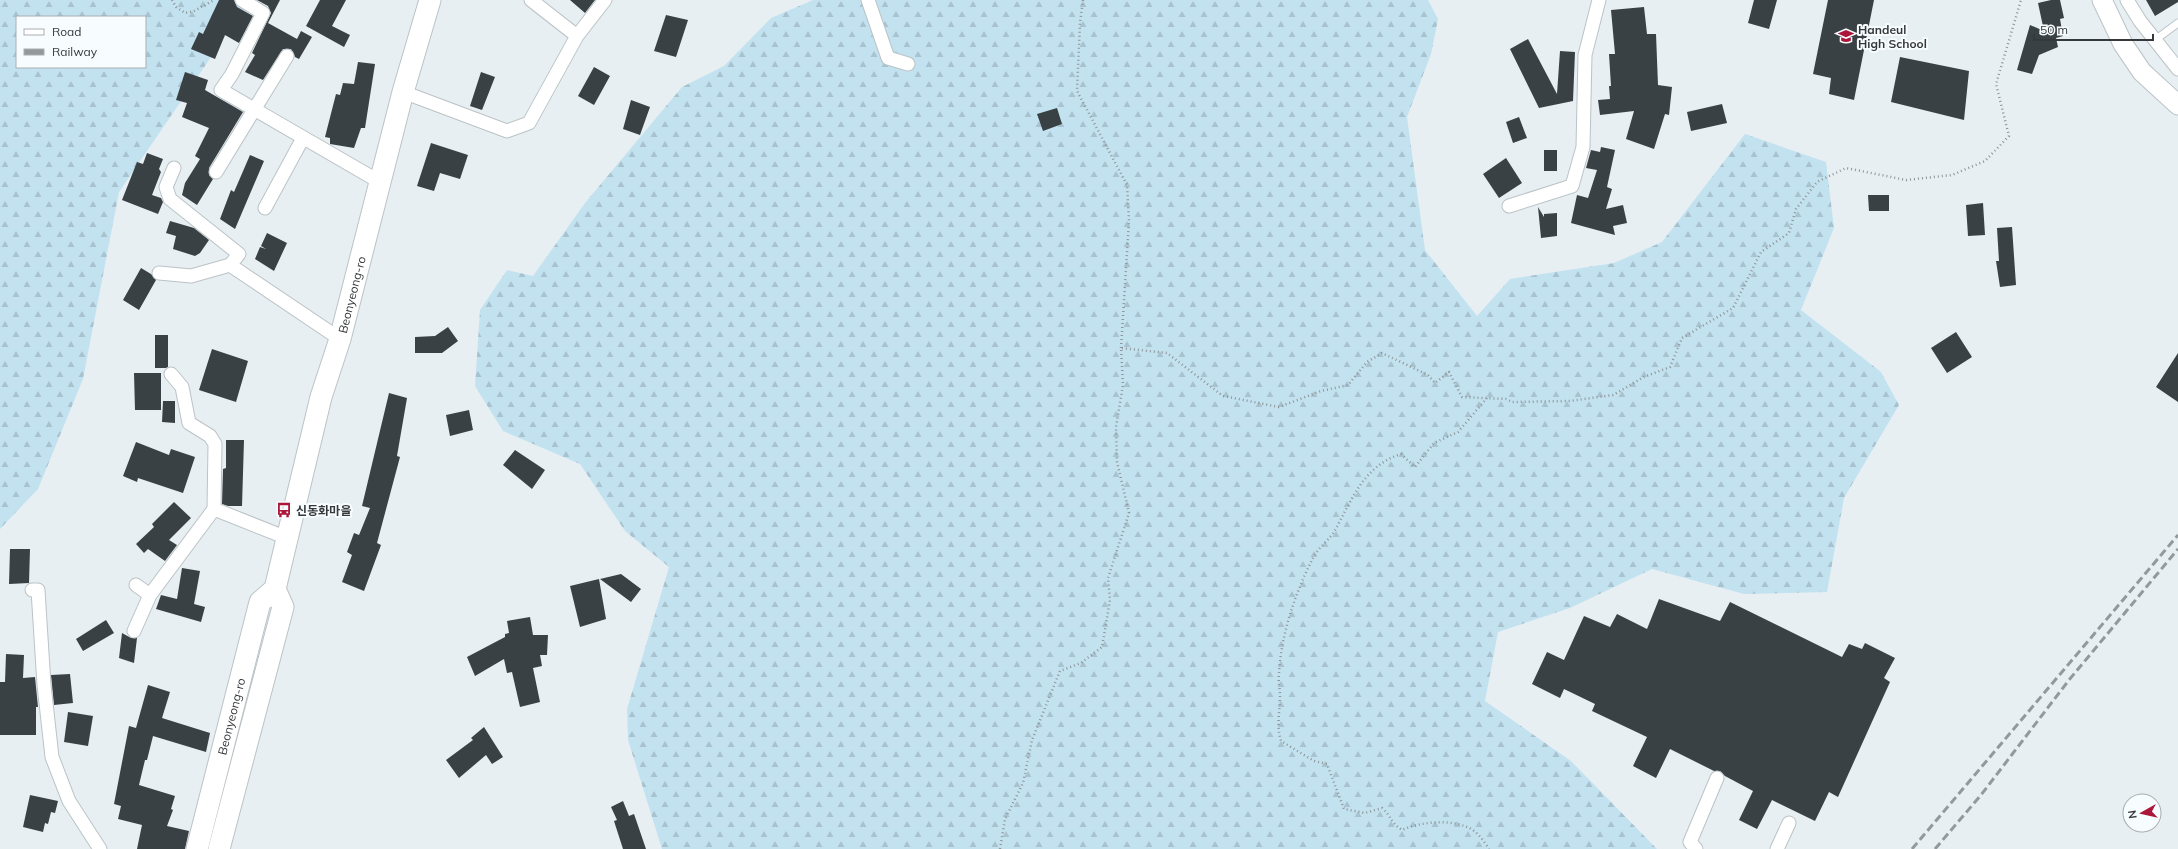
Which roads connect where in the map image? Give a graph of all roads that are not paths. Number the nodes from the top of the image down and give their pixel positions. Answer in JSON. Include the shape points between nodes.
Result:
{"nodes":[{"id":1,"x":242,"y":0,"type":"edge"},
{"id":2,"x":430,"y":0,"type":"edge"},
{"id":3,"x":531,"y":0,"type":"edge"},
{"id":4,"x":605,"y":0,"type":"edge"},
{"id":5,"x":868,"y":0,"type":"edge"},
{"id":6,"x":1599,"y":0,"type":"edge"},
{"id":7,"x":2102,"y":0,"type":"edge"},
{"id":8,"x":2128,"y":0,"type":"edge"},
{"id":9,"x":2178,"y":23,"type":"edge"},
{"id":10,"x":577,"y":36,"type":"junction"},
{"id":11,"x":2155,"y":40,"type":"junction"},
{"id":12,"x":287,"y":56,"type":"dead end"},
{"id":13,"x":908,"y":64,"type":"dead end"},
{"id":14,"x":2178,"y":69,"type":"edge"},
{"id":15,"x":403,"y":92,"type":"junction"},
{"id":16,"x":2178,"y":105,"type":"edge"},
{"id":17,"x":253,"y":109,"type":"junction"},
{"id":18,"x":303,"y":138,"type":"junction"},
{"id":19,"x":174,"y":168,"type":"dead end"},
{"id":20,"x":216,"y":172,"type":"dead end"},
{"id":21,"x":380,"y":182,"type":"junction"},
{"id":22,"x":1509,"y":206,"type":"dead end"},
{"id":23,"x":265,"y":208,"type":"dead end"},
{"id":24,"x":230,"y":265,"type":"junction"},
{"id":25,"x":159,"y":273,"type":"dead end"},
{"id":26,"x":340,"y":339,"type":"junction"},
{"id":27,"x":171,"y":374,"type":"dead end"},
{"id":28,"x":214,"y":509,"type":"junction"},
{"id":29,"x":287,"y":538,"type":"junction"},
{"id":30,"x":136,"y":585,"type":"dead end"},
{"id":31,"x":275,"y":589,"type":"junction"},
{"id":32,"x":32,"y":590,"type":"dead end"},
{"id":33,"x":150,"y":595,"type":"junction"},
{"id":34,"x":134,"y":631,"type":"dead end"},
{"id":35,"x":1717,"y":778,"type":"dead end"},
{"id":36,"x":1788,"y":823,"type":"dead end"},
{"id":37,"x":100,"y":849,"type":"edge"},
{"id":38,"x":197,"y":849,"type":"edge"},
{"id":39,"x":219,"y":849,"type":"edge"},
{"id":40,"x":1696,"y":849,"type":"edge"},
{"id":41,"x":1777,"y":849,"type":"edge"}],
"edges":[{"from":1,"to":17,"type":"street","via":[[263,13],[221,90]]},
{"from":2,"to":15,"type":"main road","name":"Beonyeong-ro"},
{"from":3,"to":10,"type":"street"},
{"from":4,"to":10,"type":"street"},
{"from":5,"to":13,"type":"street","via":[[888,58]]},
{"from":6,"to":22,"type":"street","via":[[1585,55],[1583,147],[1572,186]]},
{"from":7,"to":16,"type":"street","via":[[2123,44],[2142,72]]},
{"from":8,"to":11,"type":"street"},
{"from":9,"to":11,"type":"lane"},
{"from":10,"to":15,"type":"street","via":[[529,123],[507,131]]},
{"from":11,"to":14,"type":"street"},
{"from":12,"to":17,"type":"street"},
{"from":15,"to":21,"type":"main road","name":"Beonyeong-ro"},
{"from":17,"to":18,"type":"street"},
{"from":17,"to":20,"type":"street"},
{"from":18,"to":21,"type":"street"},
{"from":18,"to":23,"type":"street"},
{"from":19,"to":24,"type":"street","via":[[166,187],[170,199],[239,254]]},
{"from":21,"to":26,"type":"main road","name":"Beonyeong-ro"},
{"from":24,"to":25,"type":"street","via":[[191,276]]},
{"from":24,"to":26,"type":"street"},
{"from":26,"to":29,"type":"main road","name":"Beonyeong-ro","via":[[321,397]]},
{"from":27,"to":28,"type":"street","via":[[182,387],[188,423],[210,436],[215,444]]},
{"from":28,"to":29,"type":"street"},
{"from":28,"to":33,"type":"street"},
{"from":29,"to":31,"type":"main road","name":"Beonyeong-ro"},
{"from":30,"to":33,"type":"street"},
{"from":31,"to":38,"type":"main road","name":"Beonyeong-ro","via":[[260,602]]},
{"from":31,"to":39,"type":"main road","name":"Beonyeong-ro","via":[[283,608]]},
{"from":32,"to":37,"type":"street","via":[[38,590],[52,757],[69,801]]},
{"from":33,"to":34,"type":"street"},
{"from":35,"to":40,"type":"street","via":[[1690,842]]},
{"from":36,"to":41,"type":"street"}]}
